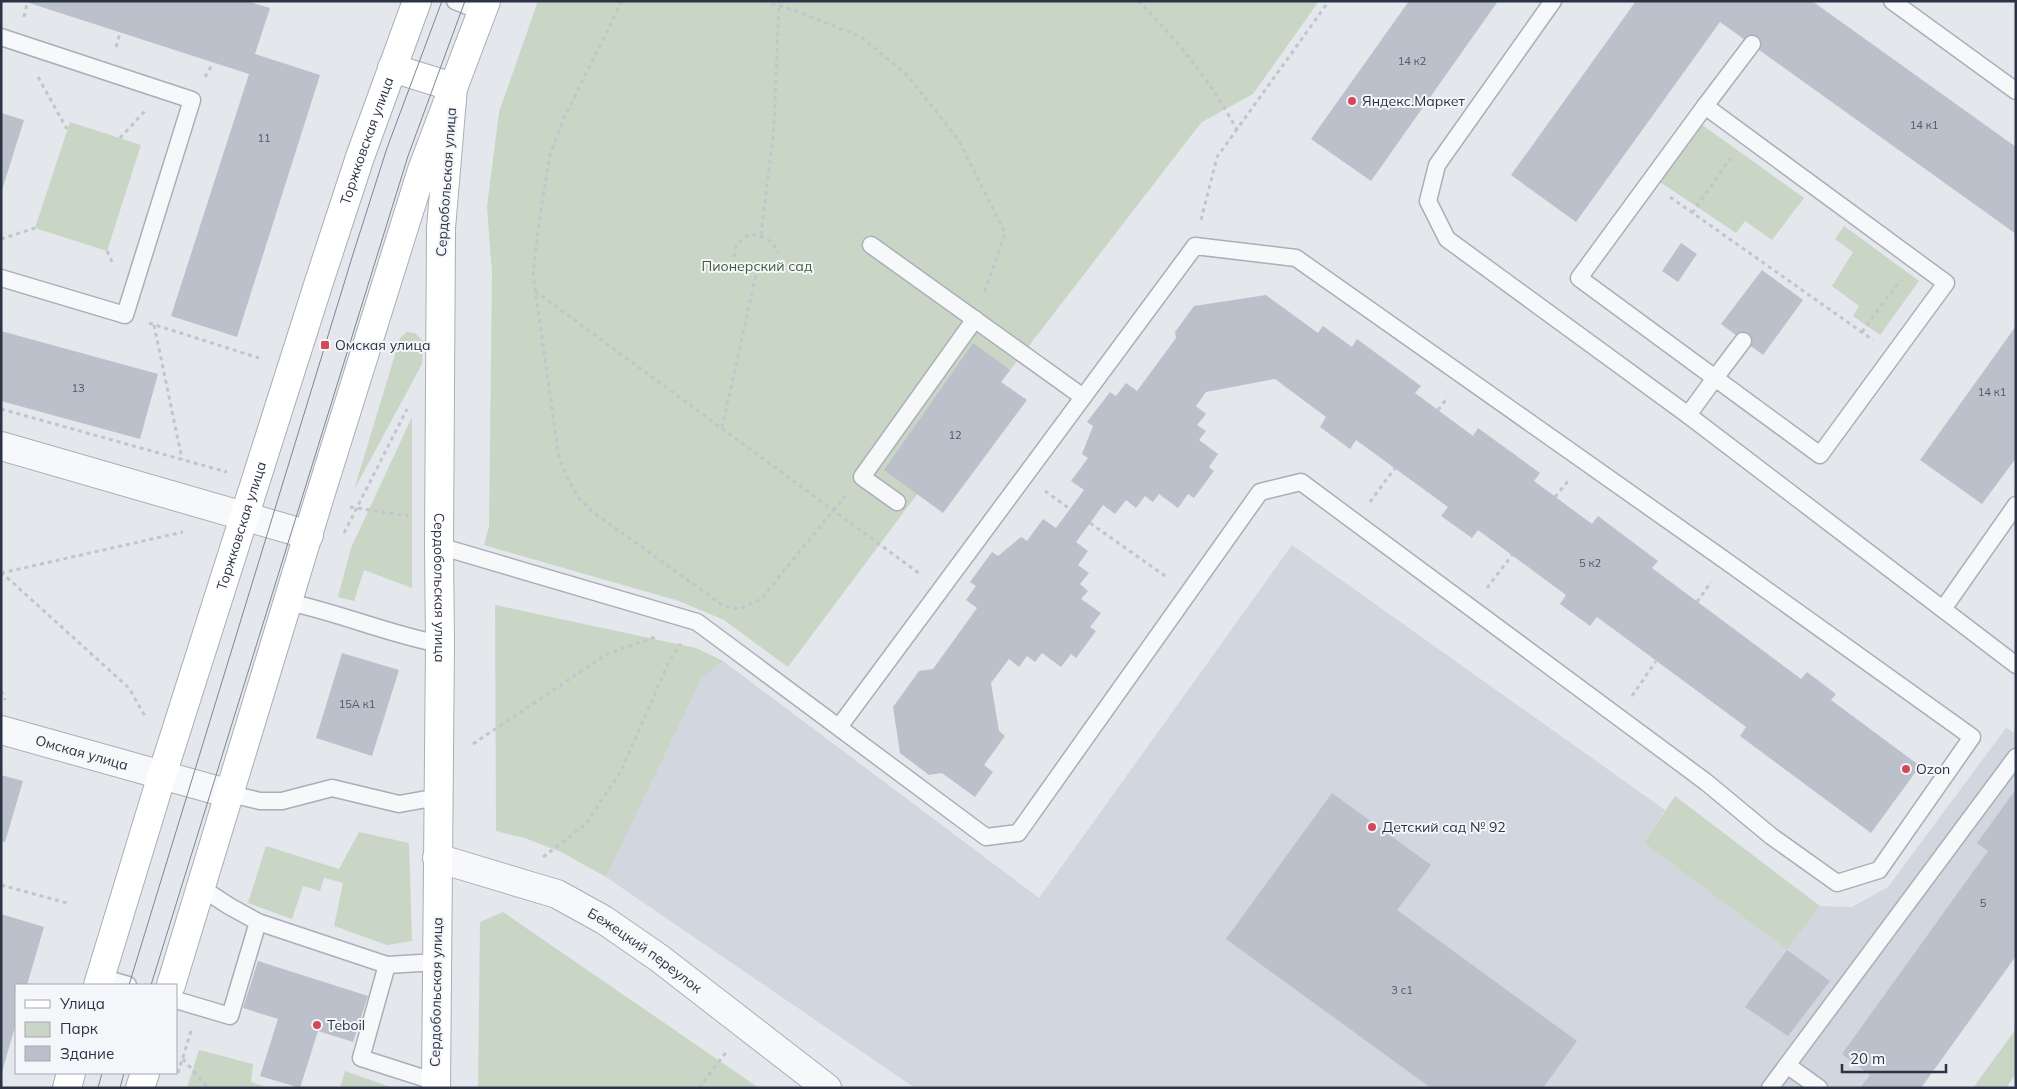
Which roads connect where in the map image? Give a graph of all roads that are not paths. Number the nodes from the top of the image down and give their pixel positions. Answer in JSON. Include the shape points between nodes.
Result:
{"nodes":[{"id":1,"x":417,"y":1,"type":"edge"},
{"id":2,"x":454,"y":1,"type":"edge"},
{"id":3,"x":1553,"y":1,"type":"edge"},
{"id":4,"x":1892,"y":1,"type":"edge"},
{"id":5,"x":484,"y":7,"type":"edge"},
{"id":6,"x":1,"y":38,"type":"edge"},
{"id":7,"x":1752,"y":44,"type":"dead end"},
{"id":8,"x":392,"y":68,"type":"junction"},
{"id":9,"x":453,"y":87,"type":"junction"},
{"id":10,"x":2016,"y":90,"type":"edge"},
{"id":11,"x":1705,"y":106,"type":"junction"},
{"id":12,"x":871,"y":245,"type":"dead end"},
{"id":13,"x":1,"y":278,"type":"edge"},
{"id":14,"x":975,"y":319,"type":"junction"},
{"id":15,"x":1743,"y":341,"type":"dead end"},
{"id":16,"x":1715,"y":378,"type":"junction"},
{"id":17,"x":1083,"y":397,"type":"junction"},
{"id":18,"x":1688,"y":415,"type":"junction"},
{"id":19,"x":1,"y":446,"type":"edge"},
{"id":20,"x":897,"y":502,"type":"dead end"},
{"id":21,"x":2016,"y":504,"type":"edge"},
{"id":22,"x":245,"y":517,"type":"junction"},
{"id":23,"x":308,"y":535,"type":"junction"},
{"id":24,"x":439,"y":546,"type":"junction"},
{"id":25,"x":288,"y":602,"type":"junction"},
{"id":26,"x":1942,"y":609,"type":"junction"},
{"id":27,"x":440,"y":644,"type":"junction"},
{"id":28,"x":2016,"y":665,"type":"edge"},
{"id":29,"x":839,"y":727,"type":"junction"},
{"id":30,"x":1,"y":730,"type":"edge"},
{"id":31,"x":2016,"y":757,"type":"edge"},
{"id":32,"x":162,"y":775,"type":"junction"},
{"id":33,"x":230,"y":794,"type":"junction"},
{"id":34,"x":438,"y":797,"type":"junction"},
{"id":35,"x":438,"y":858,"type":"junction"},
{"id":36,"x":200,"y":887,"type":"junction"},
{"id":37,"x":258,"y":922,"type":"junction"},
{"id":38,"x":437,"y":962,"type":"junction"},
{"id":39,"x":387,"y":965,"type":"junction"},
{"id":40,"x":99,"y":981,"type":"edge"},
{"id":41,"x":121,"y":984,"type":"edge"},
{"id":42,"x":171,"y":984,"type":"edge"},
{"id":43,"x":178,"y":1001,"type":"edge"},
{"id":44,"x":1787,"y":1065,"type":"junction"},
{"id":45,"x":71,"y":1074,"type":"edge"},
{"id":46,"x":145,"y":1074,"type":"edge"},
{"id":47,"x":436,"y":1085,"type":"edge"},
{"id":48,"x":67,"y":1088,"type":"edge"},
{"id":49,"x":140,"y":1088,"type":"edge"},
{"id":50,"x":827,"y":1088,"type":"edge"},
{"id":51,"x":1770,"y":1088,"type":"edge"},
{"id":52,"x":1819,"y":1088,"type":"edge"}],
"edges":[{"from":1,"to":8,"type":"main road"},
{"from":2,"to":5,"type":"lane"},
{"from":3,"to":18,"type":"lane","via":[[1437,165],[1428,201],[1447,240]]},
{"from":4,"to":10,"type":"lane"},
{"from":5,"to":9,"type":"main road","name":"Сердобольская улица"},
{"from":6,"to":13,"type":"lane","via":[[192,100],[125,316]]},
{"from":7,"to":11,"type":"lane"},
{"from":8,"to":9,"type":"main road","name":"Сердобольская улица"},
{"from":8,"to":22,"type":"main road","name":"Торжковская улица","via":[[318,284]]},
{"from":9,"to":23,"type":"main road","via":[[422,170]]},
{"from":9,"to":24,"type":"main road","name":"Сердобольская улица","via":[[441,228]]},
{"from":11,"to":16,"type":"lane","via":[[1579,278]]},
{"from":11,"to":16,"type":"lane","via":[[1946,284],[1820,455]]},
{"from":12,"to":14,"type":"lane"},
{"from":14,"to":17,"type":"lane"},
{"from":14,"to":20,"type":"lane","via":[[862,476]]},
{"from":15,"to":16,"type":"lane"},
{"from":16,"to":18,"type":"lane"},
{"from":17,"to":29,"type":"lane"},
{"from":17,"to":29,"type":"lane","via":[[1194,246],[1296,258],[1972,737],[1879,870],[1837,883],[1771,836],[1618,716],[1301,482],[1260,492],[1018,833],[986,838]]},
{"from":18,"to":26,"type":"lane"},
{"from":19,"to":22,"type":"street"},
{"from":21,"to":26,"type":"lane"},
{"from":22,"to":23,"type":"street"},
{"from":22,"to":32,"type":"main road","name":"Торжковская улица"},
{"from":23,"to":25,"type":"main road"},
{"from":24,"to":27,"type":"main road","name":"Сердобольская улица"},
{"from":24,"to":29,"type":"lane","via":[[697,622]]},
{"from":25,"to":27,"type":"lane","via":[[408,638]]},
{"from":25,"to":33,"type":"main road"},
{"from":26,"to":28,"type":"lane"},
{"from":27,"to":34,"type":"main road","name":"Сердобольская улица"},
{"from":30,"to":32,"type":"street","name":"Омская улица"},
{"from":31,"to":44,"type":"lane"},
{"from":32,"to":33,"type":"street","name":"Омская улица"},
{"from":32,"to":40,"type":"main road","name":"Торжковская улица"},
{"from":33,"to":34,"type":"lane","via":[[260,801],[282,800],[332,788],[400,804]]},
{"from":33,"to":36,"type":"main road"},
{"from":34,"to":35,"type":"main road","name":"Сердобольская улица"},
{"from":35,"to":38,"type":"main road","name":"Сердобольская улица"},
{"from":35,"to":50,"type":"street","name":"Бежецкий переулок","via":[[557,894],[604,920],[659,958]]},
{"from":36,"to":37,"type":"lane"},
{"from":36,"to":42,"type":"main road"},
{"from":37,"to":39,"type":"lane"},
{"from":37,"to":43,"type":"lane","via":[[230,1016]]},
{"from":38,"to":39,"type":"lane"},
{"from":38,"to":47,"type":"main road","name":"Сердобольская улица"},
{"from":39,"to":47,"type":"lane","via":[[361,1058]]},
{"from":40,"to":41,"type":"lane"},
{"from":44,"to":51,"type":"lane"},
{"from":44,"to":52,"type":"lane"},
{"from":45,"to":48,"type":"main road"},
{"from":46,"to":49,"type":"main road"}]}
